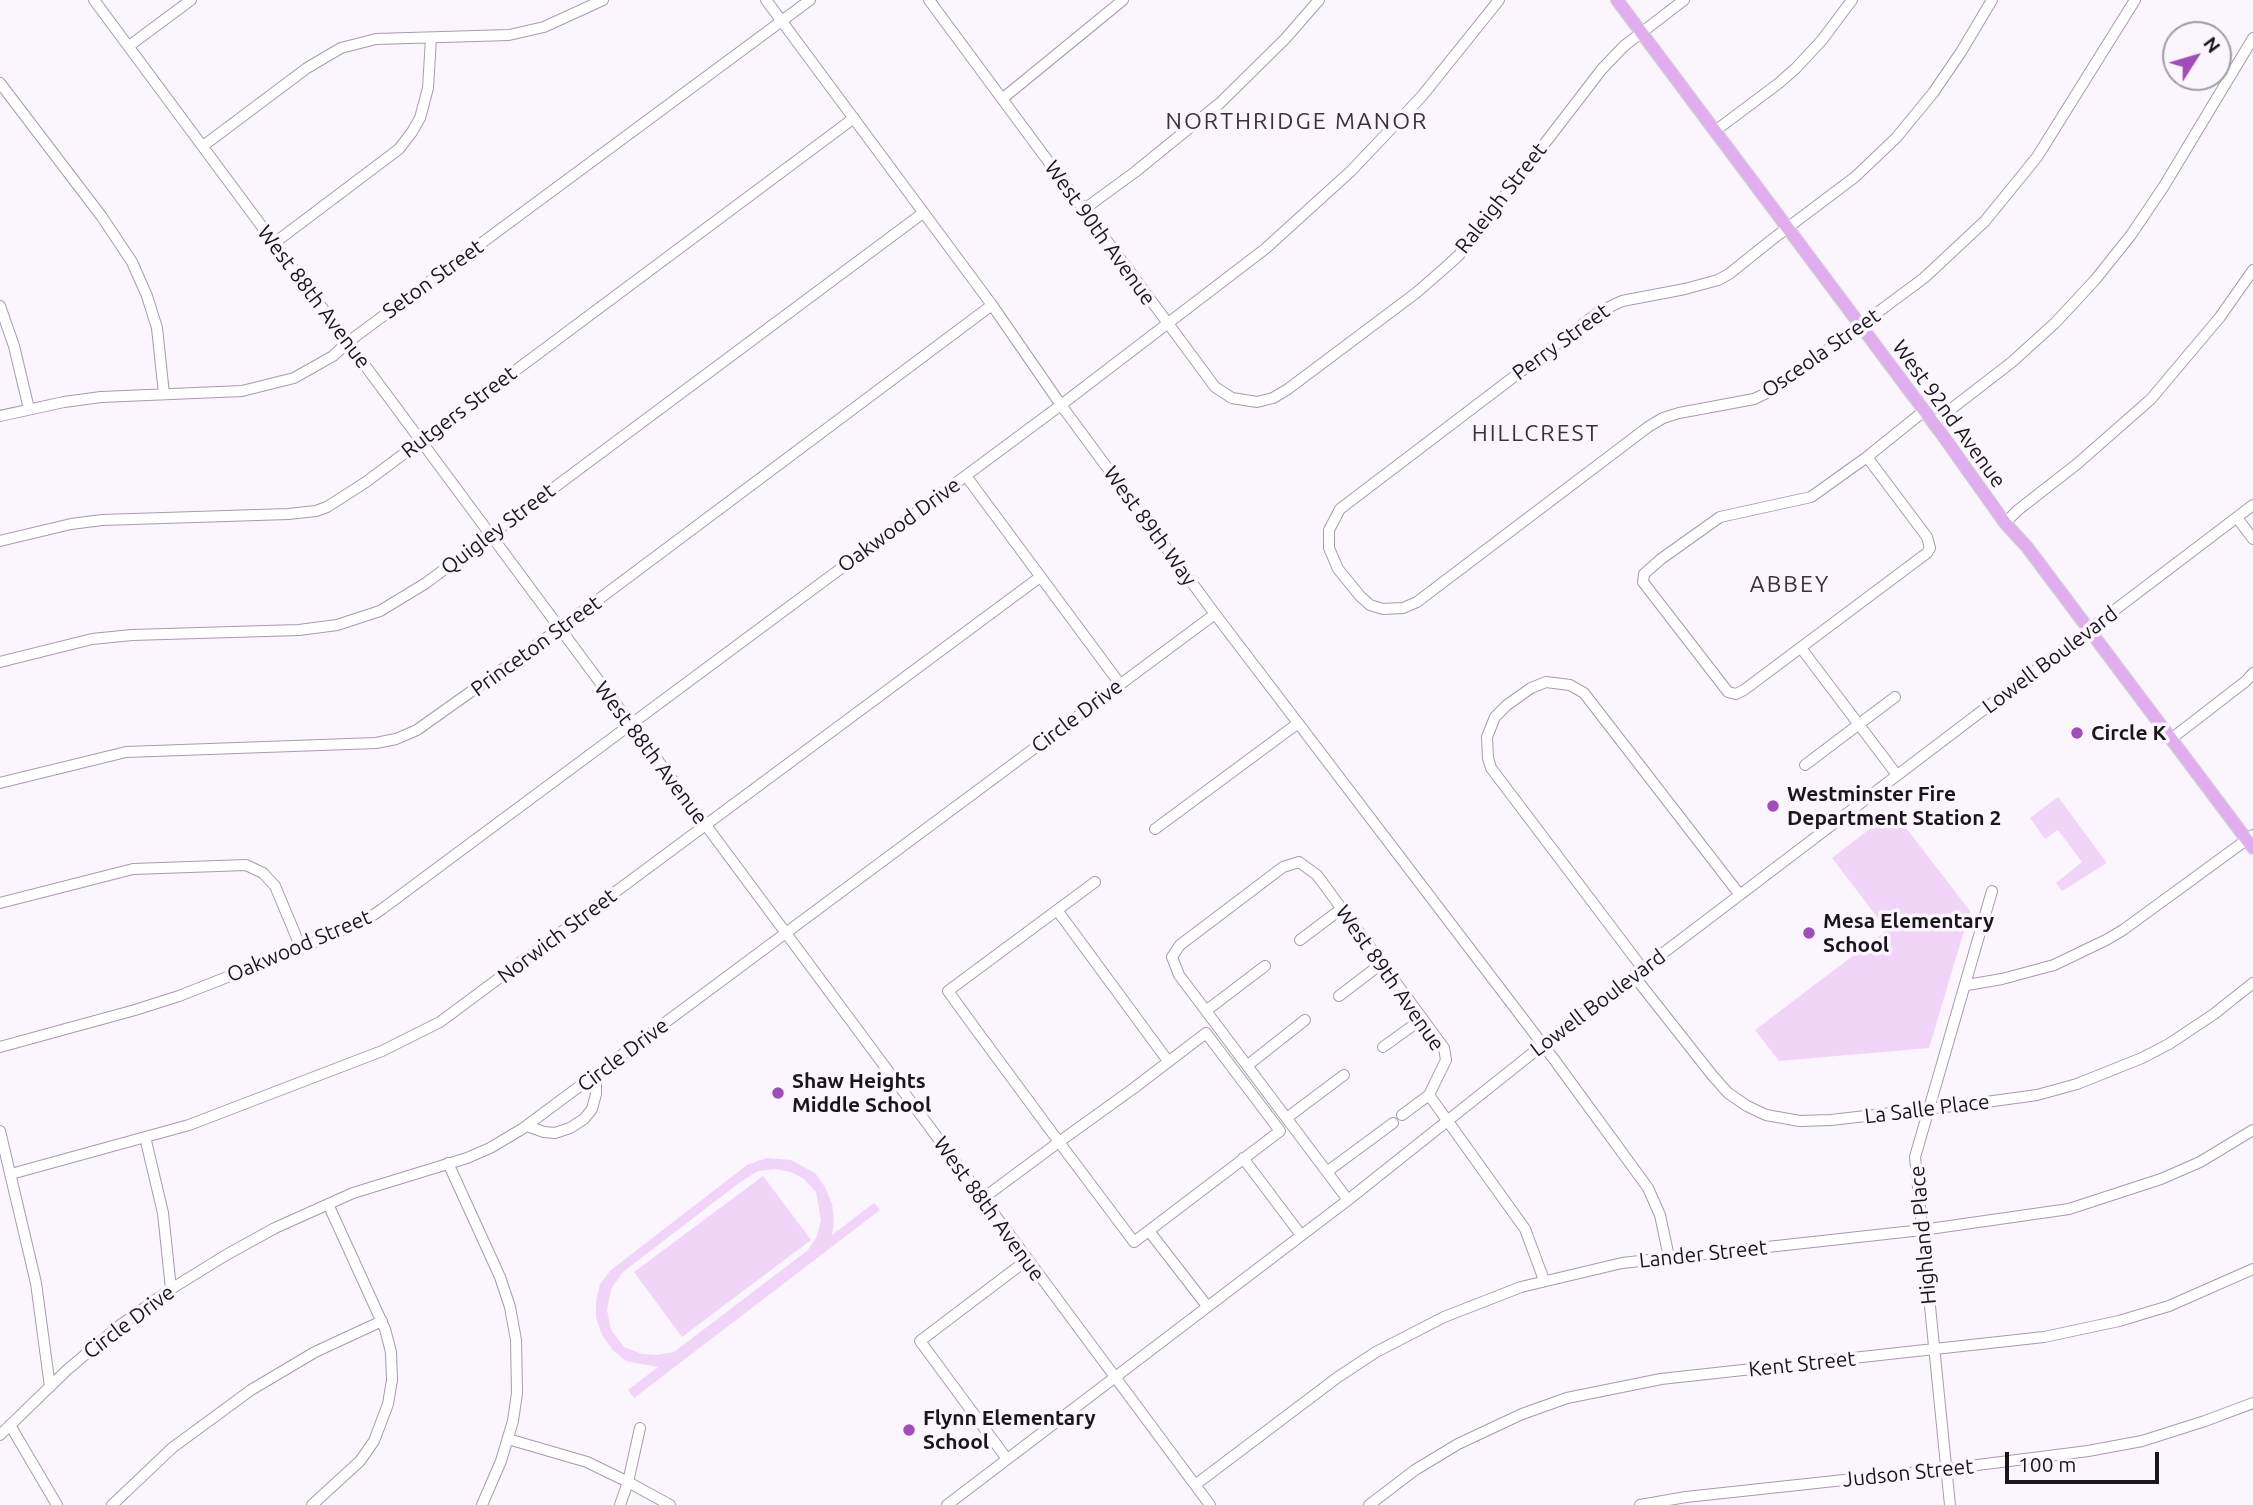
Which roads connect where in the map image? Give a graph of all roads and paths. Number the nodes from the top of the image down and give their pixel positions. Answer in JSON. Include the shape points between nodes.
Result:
{"nodes":[{"id":1,"x":94,"y":0,"type":"edge"},
{"id":2,"x":191,"y":0,"type":"edge"},
{"id":3,"x":603,"y":0,"type":"edge"},
{"id":4,"x":766,"y":0,"type":"edge"},
{"id":5,"x":810,"y":0,"type":"edge"},
{"id":6,"x":929,"y":0,"type":"edge"},
{"id":7,"x":1123,"y":0,"type":"edge"},
{"id":8,"x":1319,"y":0,"type":"edge"},
{"id":9,"x":1499,"y":0,"type":"edge"},
{"id":10,"x":1617,"y":0,"type":"edge"},
{"id":11,"x":1684,"y":0,"type":"edge"},
{"id":12,"x":1852,"y":0,"type":"edge"},
{"id":13,"x":1992,"y":0,"type":"edge"},
{"id":14,"x":2135,"y":0,"type":"edge"},
{"id":15,"x":782,"y":22,"type":"junction"},
{"id":16,"x":1641,"y":33,"type":"junction"},
{"id":17,"x":431,"y":37,"type":"junction"},
{"id":18,"x":2253,"y":38,"type":"edge"},
{"id":19,"x":129,"y":47,"type":"junction"},
{"id":20,"x":0,"y":83,"type":"edge"},
{"id":21,"x":1002,"y":99,"type":"junction"},
{"id":22,"x":854,"y":118,"type":"junction"},
{"id":23,"x":1715,"y":131,"type":"junction"},
{"id":24,"x":203,"y":146,"type":"junction"},
{"id":25,"x":1083,"y":210,"type":"junction"},
{"id":26,"x":923,"y":213,"type":"junction"},
{"id":27,"x":1787,"y":227,"type":"junction"},
{"id":28,"x":273,"y":244,"type":"junction"},
{"id":29,"x":2253,"y":270,"type":"edge"},
{"id":30,"x":0,"y":306,"type":"edge"},
{"id":31,"x":992,"y":306,"type":"junction"},
{"id":32,"x":1167,"y":323,"type":"junction"},
{"id":33,"x":1861,"y":326,"type":"junction"},
{"id":34,"x":348,"y":342,"type":"junction"},
{"id":35,"x":1301,"y":379,"type":"joint"},
{"id":36,"x":164,"y":394,"type":"junction"},
{"id":37,"x":1061,"y":405,"type":"junction"},
{"id":38,"x":29,"y":409,"type":"junction"},
{"id":39,"x":1924,"y":411,"type":"junction"},
{"id":40,"x":0,"y":416,"type":"edge"},
{"id":41,"x":1933,"y":423,"type":"junction"},
{"id":42,"x":420,"y":441,"type":"junction"},
{"id":43,"x":1867,"y":457,"type":"junction"},
{"id":44,"x":966,"y":476,"type":"junction"},
{"id":45,"x":2253,"y":505,"type":"edge"},
{"id":46,"x":2238,"y":519,"type":"junction"},
{"id":47,"x":2006,"y":523,"type":"junction"},
{"id":48,"x":489,"y":535,"type":"junction"},
{"id":49,"x":2253,"y":539,"type":"edge"},
{"id":50,"x":0,"y":541,"type":"edge"},
{"id":51,"x":1040,"y":577,"type":"junction"},
{"id":52,"x":1348,"y":582,"type":"joint"},
{"id":53,"x":1215,"y":614,"type":"junction"},
{"id":54,"x":559,"y":629,"type":"junction"},
{"id":55,"x":2089,"y":630,"type":"junction"},
{"id":56,"x":1801,"y":648,"type":"junction"},
{"id":57,"x":0,"y":662,"type":"edge"},
{"id":58,"x":2253,"y":673,"type":"edge"},
{"id":59,"x":1120,"y":684,"type":"junction"},
{"id":60,"x":1895,"y":697,"type":"dead end"},
{"id":61,"x":630,"y":724,"type":"junction"},
{"id":62,"x":1297,"y":724,"type":"junction"},
{"id":63,"x":1858,"y":725,"type":"junction"},
{"id":64,"x":2171,"y":739,"type":"junction"},
{"id":65,"x":1805,"y":765,"type":"dead end"},
{"id":66,"x":1897,"y":775,"type":"junction"},
{"id":67,"x":0,"y":783,"type":"edge"},
{"id":68,"x":705,"y":826,"type":"junction"},
{"id":69,"x":1155,"y":829,"type":"dead end"},
{"id":70,"x":2251,"y":841,"type":"edge"},
{"id":71,"x":1095,"y":882,"type":"dead end"},
{"id":72,"x":1992,"y":891,"type":"dead end"},
{"id":73,"x":1740,"y":895,"type":"junction"},
{"id":74,"x":0,"y":903,"type":"edge"},
{"id":75,"x":1341,"y":909,"type":"junction"},
{"id":76,"x":1057,"y":910,"type":"junction"},
{"id":77,"x":785,"y":933,"type":"junction"},
{"id":78,"x":1300,"y":940,"type":"dead end"},
{"id":79,"x":301,"y":948,"type":"junction"},
{"id":80,"x":1381,"y":964,"type":"junction"},
{"id":81,"x":1265,"y":966,"type":"dead end"},
{"id":82,"x":1639,"y":972,"type":"junction"},
{"id":83,"x":2253,"y":983,"type":"edge"},
{"id":84,"x":1967,"y":985,"type":"junction"},
{"id":85,"x":1339,"y":996,"type":"dead end"},
{"id":86,"x":1207,"y":1010,"type":"junction"},
{"id":87,"x":1422,"y":1019,"type":"junction"},
{"id":88,"x":1305,"y":1020,"type":"dead end"},
{"id":89,"x":1543,"y":1045,"type":"junction"},
{"id":90,"x":0,"y":1046,"type":"edge"},
{"id":91,"x":1383,"y":1047,"type":"dead end"},
{"id":92,"x":1168,"y":1061,"type":"junction"},
{"id":93,"x":1248,"y":1065,"type":"junction"},
{"id":94,"x":596,"y":1075,"type":"junction"},
{"id":95,"x":1344,"y":1075,"type":"dead end"},
{"id":96,"x":1429,"y":1095,"type":"junction"},
{"id":97,"x":1930,"y":1109,"type":"junction"},
{"id":98,"x":1402,"y":1115,"type":"dead end"},
{"id":99,"x":1288,"y":1117,"type":"junction"},
{"id":100,"x":1393,"y":1123,"type":"dead end"},
{"id":101,"x":1447,"y":1123,"type":"junction"},
{"id":102,"x":527,"y":1126,"type":"junction"},
{"id":103,"x":2253,"y":1130,"type":"edge"},
{"id":104,"x":0,"y":1131,"type":"edge"},
{"id":105,"x":145,"y":1137,"type":"junction"},
{"id":106,"x":1059,"y":1142,"type":"junction"},
{"id":107,"x":1243,"y":1158,"type":"junction"},
{"id":108,"x":448,"y":1163,"type":"junction"},
{"id":109,"x":1328,"y":1171,"type":"junction"},
{"id":110,"x":11,"y":1174,"type":"junction"},
{"id":111,"x":982,"y":1199,"type":"junction"},
{"id":112,"x":1348,"y":1200,"type":"junction"},
{"id":113,"x":328,"y":1203,"type":"junction"},
{"id":114,"x":1922,"y":1230,"type":"junction"},
{"id":115,"x":1149,"y":1231,"type":"junction"},
{"id":116,"x":1301,"y":1235,"type":"junction"},
{"id":117,"x":1669,"y":1257,"type":"junction"},
{"id":118,"x":1027,"y":1260,"type":"junction"},
{"id":119,"x":2253,"y":1269,"type":"edge"},
{"id":120,"x":1544,"y":1280,"type":"junction"},
{"id":121,"x":171,"y":1289,"type":"junction"},
{"id":122,"x":1207,"y":1306,"type":"junction"},
{"id":123,"x":382,"y":1321,"type":"junction"},
{"id":124,"x":1934,"y":1350,"type":"junction"},
{"id":125,"x":1114,"y":1377,"type":"junction"},
{"id":126,"x":50,"y":1387,"type":"junction"},
{"id":127,"x":2253,"y":1403,"type":"edge"},
{"id":128,"x":10,"y":1425,"type":"junction"},
{"id":129,"x":640,"y":1428,"type":"dead end"},
{"id":130,"x":0,"y":1435,"type":"edge"},
{"id":131,"x":508,"y":1439,"type":"junction"},
{"id":132,"x":1007,"y":1459,"type":"junction"},
{"id":133,"x":1946,"y":1469,"type":"junction"},
{"id":134,"x":628,"y":1482,"type":"junction"},
{"id":135,"x":1195,"y":1485,"type":"junction"},
{"id":136,"x":57,"y":1505,"type":"edge"},
{"id":137,"x":112,"y":1505,"type":"edge"},
{"id":138,"x":312,"y":1505,"type":"edge"},
{"id":139,"x":482,"y":1505,"type":"edge"},
{"id":140,"x":620,"y":1505,"type":"edge"},
{"id":141,"x":670,"y":1505,"type":"edge"},
{"id":142,"x":947,"y":1505,"type":"edge"},
{"id":143,"x":1210,"y":1505,"type":"edge"},
{"id":144,"x":1369,"y":1505,"type":"edge"},
{"id":145,"x":1640,"y":1505,"type":"edge"},
{"id":146,"x":1950,"y":1505,"type":"edge"}],
"edges":[{"from":1,"to":19,"type":"street","name":"West 88th Avenue"},
{"from":2,"to":19,"type":"street"},
{"from":3,"to":17,"type":"street","via":[[570,17],[509,36]]},
{"from":4,"to":15,"type":"street","name":"West 89th Way"},
{"from":5,"to":15,"type":"street","name":"Seton Street"},
{"from":6,"to":21,"type":"street","name":"West 90th Avenue"},
{"from":7,"to":21,"type":"street"},
{"from":8,"to":25,"type":"street","via":[[1220,103]]},
{"from":9,"to":32,"type":"street","name":"Oakwood Drive","via":[[1422,96],[1351,171],[1265,249]]},
{"from":10,"to":16,"type":"main road","name":"West 92nd Avenue"},
{"from":11,"to":16,"type":"street","name":"Raleigh Street"},
{"from":12,"to":23,"type":"street","via":[[1796,68]]},
{"from":13,"to":27,"type":"street","name":"Perry Street","via":[[1947,74],[1896,138],[1855,177]]},
{"from":14,"to":33,"type":"street","name":"Osceola Street","via":[[2053,134],[2003,201],[1947,258]]},
{"from":15,"to":22,"type":"street","name":"West 89th Way"},
{"from":15,"to":34,"type":"street","name":"Seton Street"},
{"from":16,"to":23,"type":"main road","name":"West 92nd Avenue"},
{"from":16,"to":35,"type":"street","name":"Raleigh Street","via":[[1596,77],[1459,255]]},
{"from":17,"to":24,"type":"street","via":[[376,39],[341,48]]},
{"from":17,"to":28,"type":"street","via":[[428,88],[412,132],[399,149]]},
{"from":18,"to":41,"type":"street","via":[[2164,186],[2095,280],[2012,362]]},
{"from":19,"to":24,"type":"street","name":"West 88th Avenue"},
{"from":20,"to":36,"type":"street","via":[[132,262],[157,328]]},
{"from":21,"to":25,"type":"street","name":"West 90th Avenue"},
{"from":22,"to":26,"type":"street","name":"West 89th Way"},
{"from":22,"to":42,"type":"street","name":"Rutgers Street"},
{"from":23,"to":27,"type":"main road","name":"West 92nd Avenue"},
{"from":24,"to":28,"type":"street","name":"West 88th Avenue"},
{"from":25,"to":32,"type":"street","name":"West 90th Avenue"},
{"from":26,"to":31,"type":"street","name":"West 89th Way"},
{"from":26,"to":48,"type":"street","name":"Quigley Street"},
{"from":27,"to":33,"type":"main road","name":"West 92nd Avenue"},
{"from":27,"to":52,"type":"street","name":"Perry Street","via":[[1718,280],[1622,301],[1599,312],[1346,504],[1332,523],[1328,540]]},
{"from":28,"to":34,"type":"street","name":"West 88th Avenue"},
{"from":29,"to":47,"type":"street","via":[[2151,399]]},
{"from":30,"to":38,"type":"street"},
{"from":31,"to":37,"type":"street","name":"West 89th Way"},
{"from":31,"to":54,"type":"street","name":"Princeton Street"},
{"from":32,"to":35,"type":"street","name":"West 90th Avenue","via":[[1216,387],[1232,398],[1262,401]]},
{"from":32,"to":37,"type":"street","name":"Oakwood Drive"},
{"from":33,"to":39,"type":"main road","name":"West 92nd Avenue"},
{"from":33,"to":52,"type":"street","name":"Osceola Street","via":[[1762,396],[1679,413],[1648,427],[1409,606],[1376,608]]},
{"from":34,"to":36,"type":"street","name":"Seton Street","via":[[316,366],[283,382],[242,391]]},
{"from":34,"to":42,"type":"street","name":"West 88th Avenue"},
{"from":36,"to":38,"type":"street","name":"Seton Street","via":[[101,397]]},
{"from":37,"to":44,"type":"street","name":"Oakwood Drive"},
{"from":37,"to":53,"type":"street","name":"West 89th Way"},
{"from":38,"to":40,"type":"street","name":"Seton Street"},
{"from":39,"to":41,"type":"main road","name":"West 92nd Avenue"},
{"from":39,"to":43,"type":"street"},
{"from":41,"to":47,"type":"main road","name":"West 92nd Avenue"},
{"from":42,"to":48,"type":"street","name":"West 88th Avenue"},
{"from":42,"to":50,"type":"street","name":"Rutgers Street","via":[[342,499],[316,511],[102,520]]},
{"from":43,"to":56,"type":"street","via":[[1930,545],[1927,553]]},
{"from":43,"to":56,"type":"street","via":[[1811,497],[1720,517],[1642,577],[1733,694]]},
{"from":44,"to":51,"type":"street"},
{"from":44,"to":61,"type":"street","name":"Oakwood Drive"},
{"from":45,"to":46,"type":"street","name":"Lowell Boulevard"},
{"from":46,"to":49,"type":"street"},
{"from":46,"to":55,"type":"street","name":"Lowell Boulevard"},
{"from":47,"to":55,"type":"main road","name":"West 92nd Avenue"},
{"from":48,"to":54,"type":"street","name":"West 88th Avenue"},
{"from":48,"to":57,"type":"street","name":"Quigley Street","via":[[393,604],[337,625],[92,639]]},
{"from":51,"to":59,"type":"street"},
{"from":51,"to":68,"type":"street","name":"Norwich Street"},
{"from":53,"to":59,"type":"street","name":"Circle Drive"},
{"from":53,"to":62,"type":"street","name":"West 89th Way"},
{"from":54,"to":61,"type":"street","name":"West 88th Avenue"},
{"from":54,"to":67,"type":"street","name":"Princeton Street","via":[[437,718],[396,739],[363,744],[126,751]]},
{"from":55,"to":64,"type":"main road","name":"West 92nd Avenue"},
{"from":55,"to":66,"type":"street","name":"Lowell Boulevard"},
{"from":56,"to":63,"type":"street"},
{"from":58,"to":64,"type":"street"},
{"from":59,"to":77,"type":"street","name":"Circle Drive"},
{"from":60,"to":63,"type":"street"},
{"from":61,"to":68,"type":"street","name":"West 88th Avenue"},
{"from":61,"to":79,"type":"street","name":"Oakwood Street","via":[[369,918]]},
{"from":62,"to":69,"type":"street"},
{"from":62,"to":89,"type":"street","name":"West 89th Way"},
{"from":63,"to":65,"type":"street"},
{"from":63,"to":66,"type":"street"},
{"from":64,"to":70,"type":"main road","name":"West 92nd Avenue"},
{"from":66,"to":73,"type":"street","name":"Lowell Boulevard"},
{"from":68,"to":77,"type":"street","name":"West 88th Avenue"},
{"from":68,"to":105,"type":"street","name":"Norwich Street","via":[[486,989],[416,1035],[189,1125]]},
{"from":70,"to":84,"type":"street","via":[[2106,940],[2054,965]]},
{"from":71,"to":76,"type":"street"},
{"from":72,"to":84,"type":"street","name":"Highland Place"},
{"from":73,"to":82,"type":"street","name":"Lowell Boulevard"},
{"from":73,"to":82,"type":"street","via":[[1584,692],[1554,682],[1538,684],[1500,710],[1490,727],[1486,748],[1491,768]]},
{"from":74,"to":79,"type":"street","via":[[133,869],[246,865],[275,886]]},
{"from":75,"to":78,"type":"street"},
{"from":75,"to":80,"type":"street","name":"West 89th Avenue"},
{"from":75,"to":86,"type":"street","name":"West 89th Avenue","via":[[1317,875],[1299,862],[1283,867],[1180,945],[1172,957]]},
{"from":76,"to":92,"type":"street"},
{"from":76,"to":106,"type":"street","via":[[948,992]]},
{"from":77,"to":94,"type":"street","name":"Circle Drive"},
{"from":77,"to":111,"type":"street","name":"West 88th Avenue"},
{"from":79,"to":90,"type":"street","name":"Oakwood Street","via":[[135,1010]]},
{"from":80,"to":85,"type":"street"},
{"from":80,"to":87,"type":"street","name":"West 89th Avenue"},
{"from":81,"to":86,"type":"street"},
{"from":82,"to":89,"type":"street","name":"Lowell Boulevard"},
{"from":82,"to":97,"type":"street","name":"La Salle Place","via":[[1712,1075],[1738,1100],[1766,1115],[1820,1121]]},
{"from":83,"to":97,"type":"street","name":"La Salle Place","via":[[2189,1031],[2098,1077],[2037,1095]]},
{"from":84,"to":97,"type":"street","name":"Highland Place"},
{"from":86,"to":93,"type":"street"},
{"from":87,"to":91,"type":"street"},
{"from":87,"to":96,"type":"street","name":"West 89th Avenue","via":[[1444,1048],[1446,1060]]},
{"from":88,"to":93,"type":"street"},
{"from":89,"to":101,"type":"street","name":"Lowell Boulevard"},
{"from":89,"to":117,"type":"street","name":"West 89th Way","via":[[1648,1188],[1660,1215]]},
{"from":92,"to":106,"type":"street"},
{"from":92,"to":107,"type":"street","via":[[1206,1033],[1280,1131]]},
{"from":93,"to":99,"type":"street"},
{"from":94,"to":102,"type":"street","name":"Circle Drive"},
{"from":94,"to":102,"type":"street","via":[[592,1109],[584,1119],[555,1133]]},
{"from":95,"to":99,"type":"street"},
{"from":96,"to":98,"type":"street"},
{"from":96,"to":101,"type":"street"},
{"from":97,"to":114,"type":"street","name":"Highland Place","via":[[1915,1157]]},
{"from":99,"to":109,"type":"street"},
{"from":100,"to":109,"type":"street"},
{"from":101,"to":112,"type":"street","name":"Lowell Boulevard"},
{"from":101,"to":120,"type":"street","via":[[1525,1229]]},
{"from":102,"to":108,"type":"street","name":"Circle Drive","via":[[490,1148]]},
{"from":103,"to":114,"type":"street","name":"Lander Street","via":[[2200,1162],[2108,1198],[2029,1216]]},
{"from":104,"to":110,"type":"street"},
{"from":105,"to":110,"type":"street","name":"Norwich Street"},
{"from":105,"to":121,"type":"street","via":[[160,1195]]},
{"from":106,"to":111,"type":"street"},
{"from":106,"to":115,"type":"street","via":[[1133,1242]]},
{"from":107,"to":115,"type":"street"},
{"from":107,"to":116,"type":"street"},
{"from":108,"to":113,"type":"street","name":"Circle Drive"},
{"from":108,"to":131,"type":"street","via":[[500,1277],[514,1324],[517,1393]]},
{"from":109,"to":112,"type":"street"},
{"from":110,"to":126,"type":"street","via":[[36,1283]]},
{"from":111,"to":118,"type":"street","name":"West 88th Avenue"},
{"from":112,"to":116,"type":"street","name":"Lowell Boulevard"},
{"from":113,"to":121,"type":"street","name":"Circle Drive","via":[[250,1241]]},
{"from":113,"to":123,"type":"street"},
{"from":114,"to":117,"type":"street","name":"Lander Street"},
{"from":114,"to":124,"type":"street","name":"Highland Place"},
{"from":115,"to":122,"type":"street"},
{"from":116,"to":122,"type":"street","name":"Lowell Boulevard"},
{"from":117,"to":120,"type":"street","name":"Lander Street"},
{"from":118,"to":125,"type":"street","name":"West 88th Avenue"},
{"from":118,"to":132,"type":"street","via":[[920,1341]]},
{"from":119,"to":124,"type":"street","name":"Kent Street","via":[[2180,1302],[2119,1321],[2044,1337]]},
{"from":120,"to":135,"type":"street","name":"Lander Street","via":[[1467,1307],[1376,1352]]},
{"from":121,"to":126,"type":"street","name":"Circle Drive","via":[[119,1326]]},
{"from":122,"to":125,"type":"street","name":"Lowell Boulevard"},
{"from":123,"to":137,"type":"street","via":[[315,1352],[251,1390],[172,1448]]},
{"from":123,"to":138,"type":"street","via":[[392,1366],[384,1418],[360,1461]]},
{"from":124,"to":133,"type":"street","name":"Highland Place"},
{"from":124,"to":144,"type":"street","name":"Kent Street","via":[[1661,1379],[1567,1398],[1458,1444]]},
{"from":125,"to":132,"type":"street","name":"Lowell Boulevard"},
{"from":125,"to":135,"type":"street","name":"West 88th Avenue"},
{"from":126,"to":128,"type":"street","name":"Circle Drive"},
{"from":127,"to":133,"type":"street","name":"Judson Street","via":[[2142,1441]]},
{"from":128,"to":130,"type":"street","name":"Circle Drive"},
{"from":128,"to":136,"type":"street"},
{"from":129,"to":134,"type":"street"},
{"from":131,"to":134,"type":"street","via":[[587,1462]]},
{"from":131,"to":139,"type":"street"},
{"from":132,"to":142,"type":"street","name":"Lowell Boulevard"},
{"from":133,"to":145,"type":"street","name":"Judson Street"},
{"from":133,"to":146,"type":"street","name":"Highland Place"},
{"from":134,"to":140,"type":"street"},
{"from":134,"to":141,"type":"street"},
{"from":135,"to":143,"type":"street","name":"West 88th Avenue"}]}
